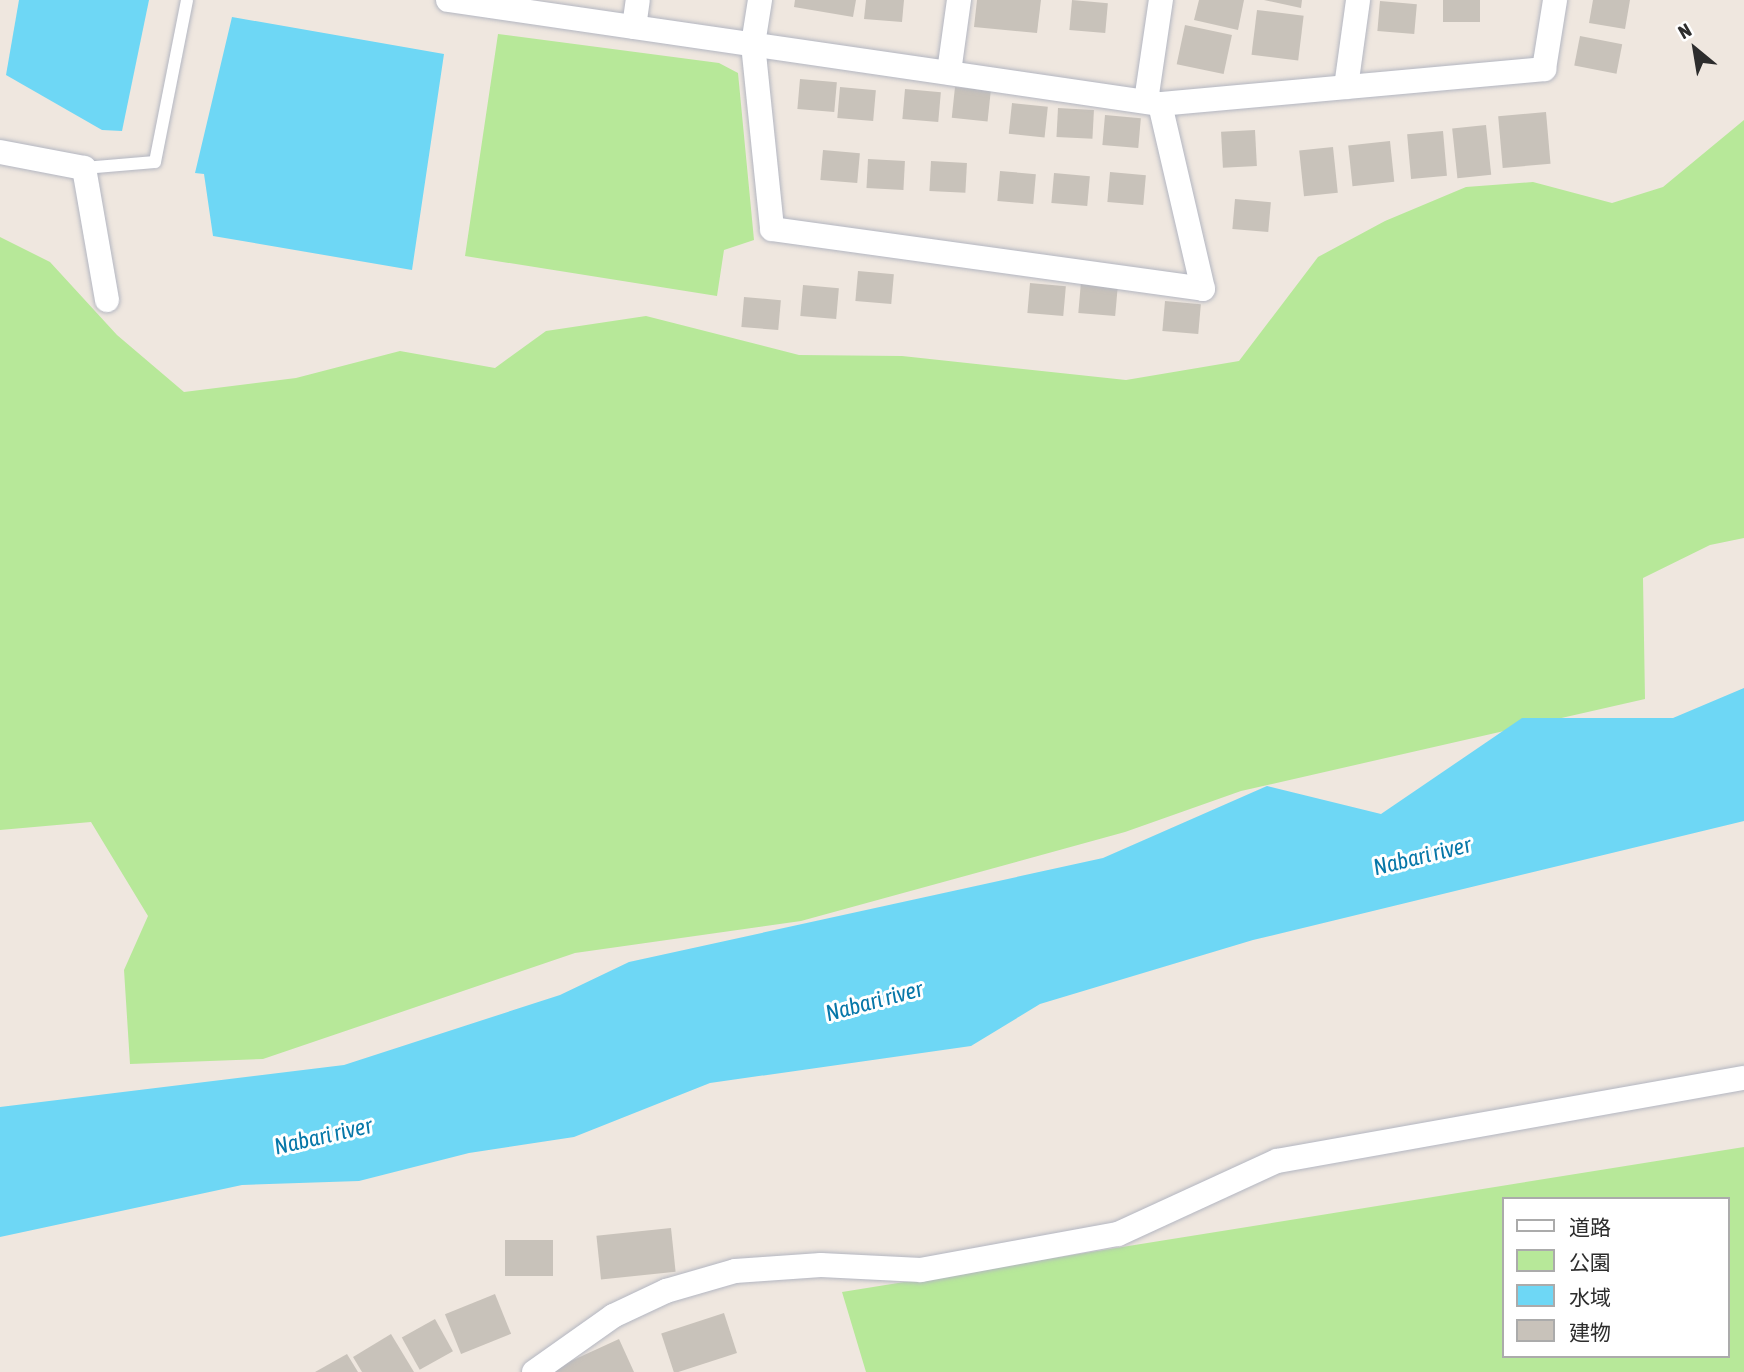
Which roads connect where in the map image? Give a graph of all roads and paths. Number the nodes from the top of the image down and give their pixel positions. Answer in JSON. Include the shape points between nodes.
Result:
{"nodes":[{"id":1,"x":187,"y":0,"type":"edge"},
{"id":2,"x":448,"y":0,"type":"edge"},
{"id":3,"x":638,"y":0,"type":"edge"},
{"id":4,"x":760,"y":0,"type":"edge"},
{"id":5,"x":959,"y":0,"type":"edge"},
{"id":6,"x":1161,"y":0,"type":"edge"},
{"id":7,"x":1358,"y":0,"type":"edge"},
{"id":8,"x":1555,"y":0,"type":"edge"},
{"id":9,"x":517,"y":5,"type":"edge"},
{"id":10,"x":634,"y":27,"type":"junction"},
{"id":11,"x":753,"y":44,"type":"junction"},
{"id":12,"x":949,"y":72,"type":"junction"},
{"id":13,"x":1346,"y":87,"type":"junction"},
{"id":14,"x":1153,"y":102,"type":"junction"},
{"id":15,"x":0,"y":152,"type":"edge"},
{"id":16,"x":84,"y":168,"type":"junction"},
{"id":17,"x":107,"y":300,"type":"dead end"},
{"id":18,"x":1744,"y":1079,"type":"edge"},
{"id":19,"x":534,"y":1372,"type":"edge"}],
"edges":[{"from":1,"to":16,"type":"lane","via":[[155,162]]},
{"from":2,"to":9,"type":"street"},
{"from":3,"to":10,"type":"street"},
{"from":4,"to":11,"type":"street"},
{"from":5,"to":12,"type":"street"},
{"from":6,"to":14,"type":"street"},
{"from":7,"to":13,"type":"street"},
{"from":8,"to":13,"type":"street","via":[[1544,69]]},
{"from":9,"to":10,"type":"street"},
{"from":10,"to":11,"type":"street"},
{"from":11,"to":12,"type":"street"},
{"from":11,"to":14,"type":"street","via":[[772,229],[1203,289]]},
{"from":12,"to":14,"type":"street"},
{"from":13,"to":14,"type":"street"},
{"from":15,"to":16,"type":"street"},
{"from":16,"to":17,"type":"street"},
{"from":18,"to":19,"type":"street","via":[[1277,1161],[1118,1234],[921,1270],[821,1265],[735,1271],[666,1291],[624,1311]]}]}
